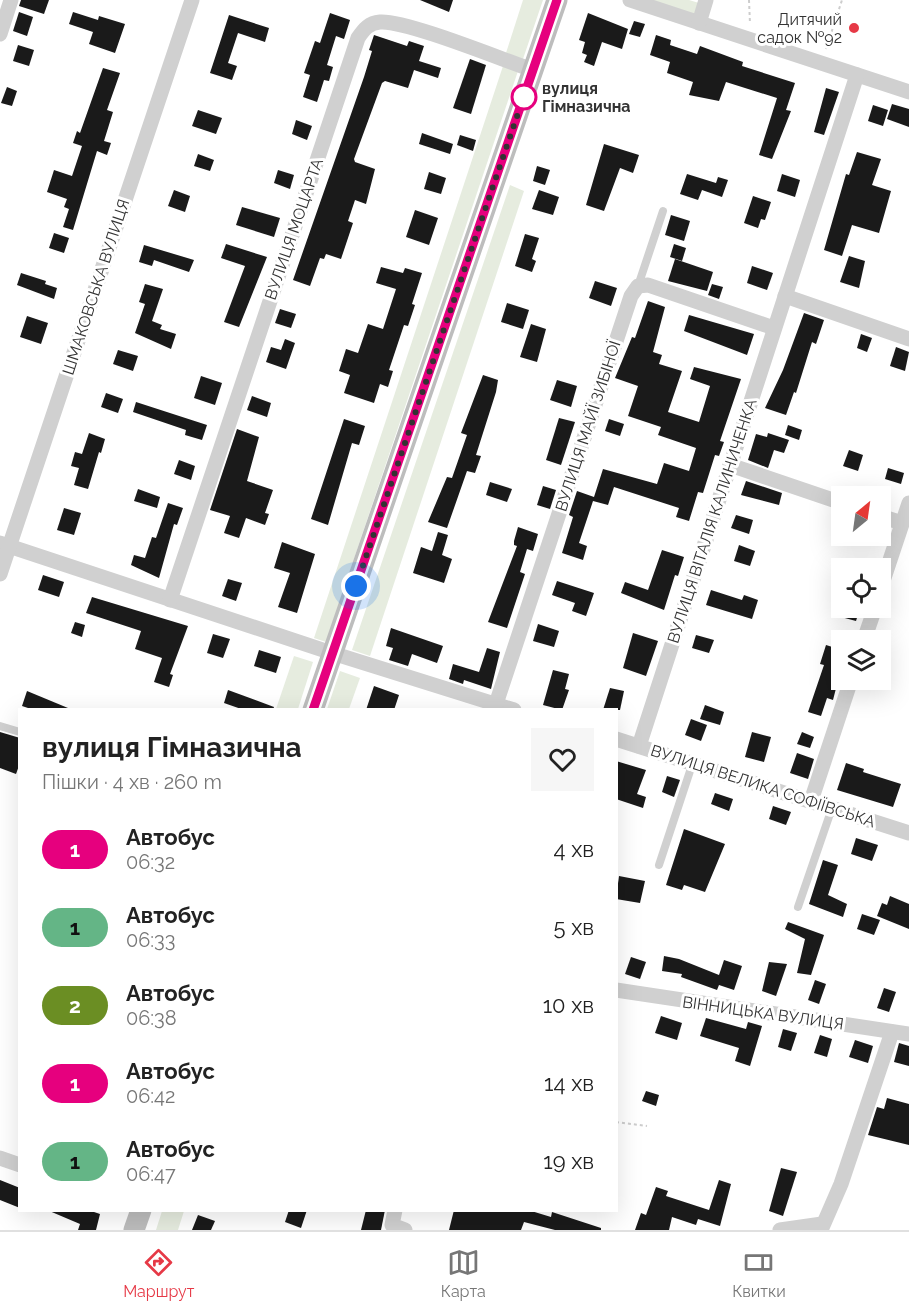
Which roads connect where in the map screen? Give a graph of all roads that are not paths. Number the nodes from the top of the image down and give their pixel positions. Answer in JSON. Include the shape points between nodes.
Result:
{"nodes":[{"id":1,"x":11,"y":0,"type":"edge"},
{"id":2,"x":192,"y":0,"type":"edge"},
{"id":3,"x":557,"y":0,"type":"edge"},
{"id":4,"x":630,"y":0,"type":"edge"},
{"id":5,"x":706,"y":0,"type":"edge"},
{"id":6,"x":699,"y":22,"type":"junction"},
{"id":7,"x":0,"y":34,"type":"edge"},
{"id":8,"x":533,"y":70,"type":"junction"},
{"id":9,"x":857,"y":75,"type":"junction"},
{"id":10,"x":909,"y":92,"type":"edge"},
{"id":11,"x":663,"y":211,"type":"dead end"},
{"id":12,"x":638,"y":286,"type":"junction"},
{"id":13,"x":785,"y":296,"type":"junction"},
{"id":14,"x":774,"y":328,"type":"junction"},
{"id":15,"x":909,"y":339,"type":"edge"},
{"id":16,"x":730,"y":465,"type":"junction"},
{"id":17,"x":831,"y":499,"type":"edge"},
{"id":18,"x":909,"y":503,"type":"edge"},
{"id":19,"x":891,"y":520,"type":"edge"},
{"id":20,"x":902,"y":524,"type":"junction"},
{"id":21,"x":5,"y":545,"type":"edge"},
{"id":22,"x":891,"y":558,"type":"edge"},
{"id":23,"x":0,"y":574,"type":"edge"},
{"id":24,"x":170,"y":600,"type":"junction"},
{"id":25,"x":332,"y":653,"type":"junction"},
{"id":26,"x":848,"y":690,"type":"edge"},
{"id":27,"x":496,"y":704,"type":"junction"},
{"id":28,"x":314,"y":708,"type":"edge"},
{"id":29,"x":508,"y":708,"type":"edge"},
{"id":30,"x":0,"y":726,"type":"edge"},
{"id":31,"x":18,"y":731,"type":"edge"},
{"id":32,"x":618,"y":741,"type":"edge"},
{"id":33,"x":639,"y":746,"type":"junction"},
{"id":34,"x":693,"y":762,"type":"junction"},
{"id":35,"x":811,"y":801,"type":"junction"},
{"id":36,"x":832,"y":808,"type":"junction"},
{"id":37,"x":909,"y":833,"type":"edge"},
{"id":38,"x":659,"y":865,"type":"dead end"},
{"id":39,"x":798,"y":907,"type":"dead end"},
{"id":40,"x":618,"y":990,"type":"edge"},
{"id":41,"x":892,"y":1032,"type":"junction"},
{"id":42,"x":909,"y":1034,"type":"edge"},
{"id":43,"x":0,"y":1158,"type":"edge"},
{"id":44,"x":18,"y":1164,"type":"edge"},
{"id":45,"x":140,"y":1212,"type":"edge"},
{"id":46,"x":822,"y":1227,"type":"edge"},
{"id":47,"x":134,"y":1230,"type":"edge"},
{"id":48,"x":780,"y":1230,"type":"edge"}],
"edges":[{"from":1,"to":7,"type":"street"},
{"from":2,"to":21,"type":"street","name":"ШМАКОВСЬКА ВУЛИЦЯ"},
{"from":3,"to":8,"type":"street"},
{"from":4,"to":6,"type":"street"},
{"from":5,"to":6,"type":"street"},
{"from":6,"to":9,"type":"street"},
{"from":8,"to":24,"type":"street","name":"ВУЛИЦЯ МОЦАРТА","via":[[398,24],[373,24],[358,38]]},
{"from":8,"to":25,"type":"street"},
{"from":9,"to":10,"type":"street"},
{"from":9,"to":13,"type":"street","name":"ВУЛИЦЯ ВІТАЛІЯ КАЛИНИЧЕНКА"},
{"from":11,"to":12,"type":"lane"},
{"from":12,"to":14,"type":"street","via":[[648,285]]},
{"from":12,"to":27,"type":"street","name":"ВУЛИЦЯ МАЙЇ ЗИБІНОЇ","via":[[631,296]]},
{"from":13,"to":14,"type":"street","name":"ВУЛИЦЯ ВІТАЛІЯ КАЛИНИЧЕНКА"},
{"from":13,"to":15,"type":"street"},
{"from":14,"to":16,"type":"street","name":"ВУЛИЦЯ ВІТАЛІЯ КАЛИНИЧЕНКА"},
{"from":16,"to":17,"type":"street"},
{"from":16,"to":33,"type":"street","name":"ВУЛИЦЯ ВІТАЛІЯ КАЛИНИЧЕНКА"},
{"from":18,"to":20,"type":"street"},
{"from":19,"to":20,"type":"street"},
{"from":20,"to":22,"type":"street"},
{"from":21,"to":23,"type":"street","name":"ШМАКОВСЬКА ВУЛИЦЯ"},
{"from":21,"to":24,"type":"street"},
{"from":24,"to":25,"type":"street"},
{"from":25,"to":27,"type":"street"},
{"from":25,"to":28,"type":"street"},
{"from":26,"to":35,"type":"street"},
{"from":27,"to":29,"type":"street"},
{"from":30,"to":31,"type":"lane"},
{"from":32,"to":33,"type":"street","name":"ВУЛИЦЯ ВЕЛИКА СОФІЇВСЬКА"},
{"from":33,"to":34,"type":"street","name":"ВУЛИЦЯ ВЕЛИКА СОФІЇВСЬКА"},
{"from":34,"to":35,"type":"street","name":"ВУЛИЦЯ ВЕЛИКА СОФІЇВСЬКА"},
{"from":34,"to":38,"type":"lane"},
{"from":35,"to":36,"type":"street","name":"ВУЛИЦЯ ВЕЛИКА СОФІЇВСЬКА"},
{"from":36,"to":37,"type":"street","name":"ВУЛИЦЯ ВЕЛИКА СОФІЇВСЬКА"},
{"from":36,"to":39,"type":"lane"},
{"from":40,"to":41,"type":"street","name":"ВІННИЦЬКА ВУЛИЦЯ"},
{"from":41,"to":42,"type":"street","name":"ВІННИЦЬКА ВУЛИЦЯ"},
{"from":41,"to":46,"type":"street","via":[[841,1184]]},
{"from":43,"to":44,"type":"street"},
{"from":45,"to":47,"type":"street"},
{"from":46,"to":48,"type":"street"}]}
